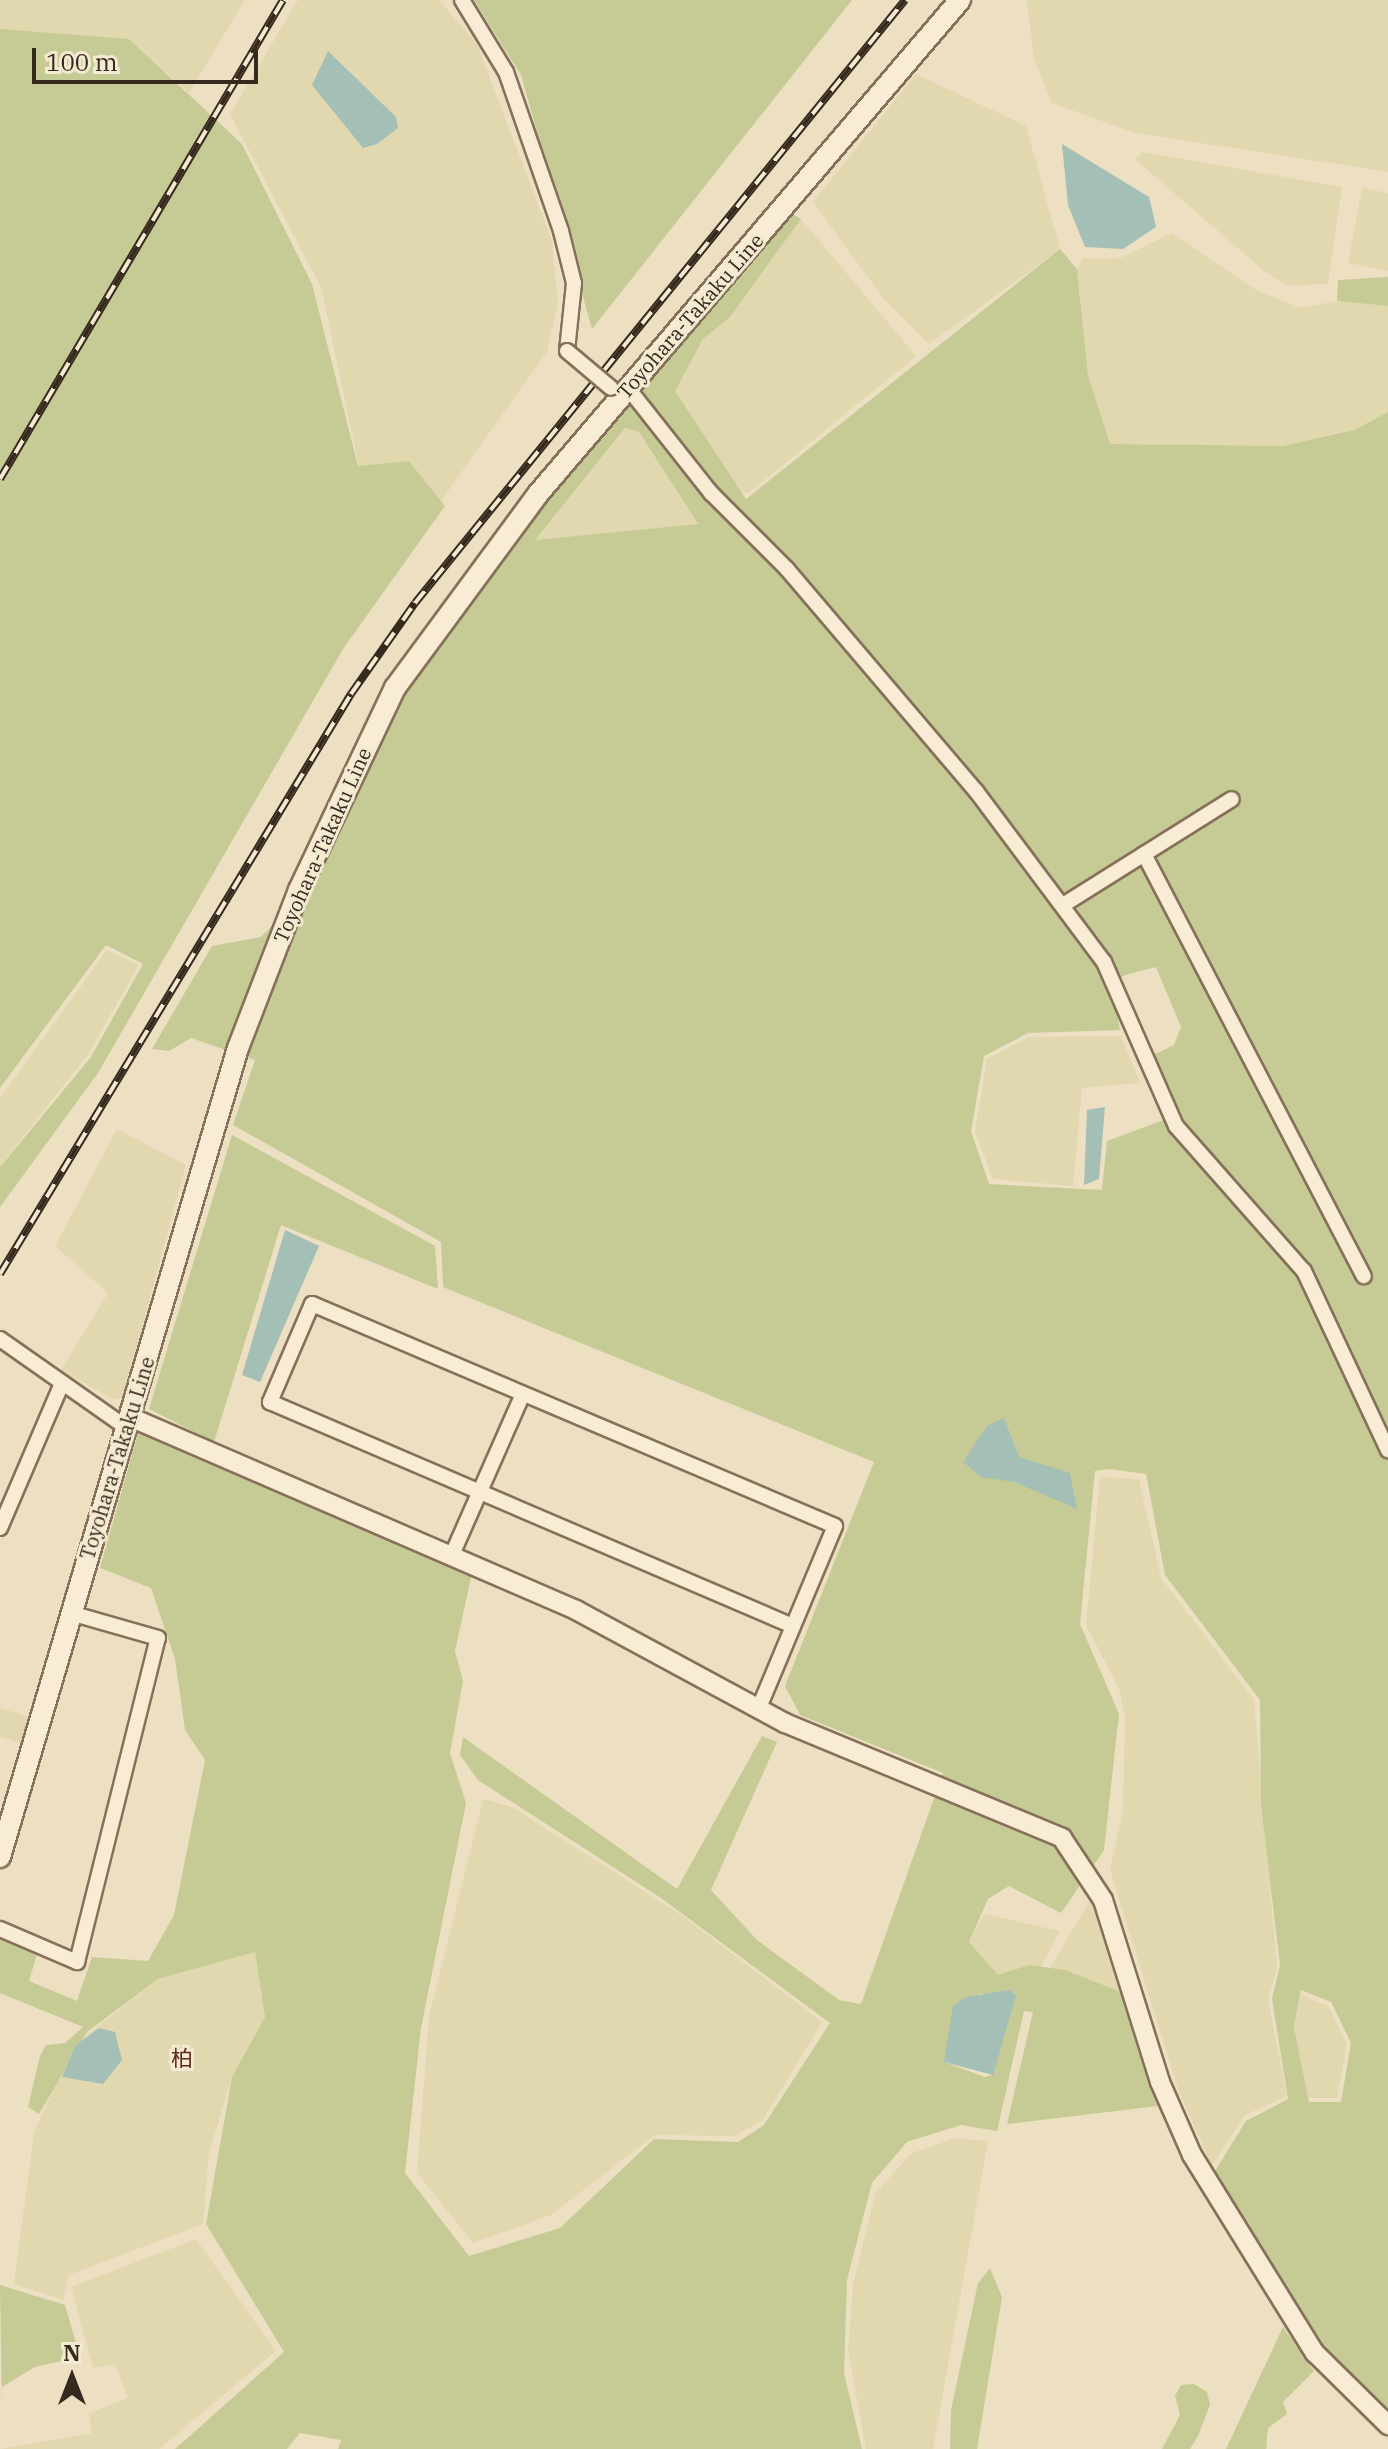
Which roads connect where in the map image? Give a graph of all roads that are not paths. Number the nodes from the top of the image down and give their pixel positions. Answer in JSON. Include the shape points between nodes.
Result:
{"nodes":[{"id":1,"x":462,"y":0,"type":"edge"},
{"id":2,"x":960,"y":0,"type":"edge"},
{"id":3,"x":620,"y":391,"type":"junction"},
{"id":4,"x":1232,"y":799,"type":"dead end"},
{"id":5,"x":1144,"y":854,"type":"junction"},
{"id":6,"x":1063,"y":905,"type":"junction"},
{"id":7,"x":1364,"y":1276,"type":"dead end"},
{"id":8,"x":0,"y":1339,"type":"edge"},
{"id":9,"x":62,"y":1383,"type":"junction"},
{"id":10,"x":523,"y":1394,"type":"junction"},
{"id":11,"x":128,"y":1423,"type":"junction"},
{"id":12,"x":1388,"y":1450,"type":"edge"},
{"id":13,"x":481,"y":1492,"type":"junction"},
{"id":14,"x":0,"y":1528,"type":"edge"},
{"id":15,"x":451,"y":1557,"type":"junction"},
{"id":16,"x":70,"y":1613,"type":"junction"},
{"id":17,"x":793,"y":1626,"type":"junction"},
{"id":18,"x":758,"y":1710,"type":"junction"},
{"id":19,"x":0,"y":1857,"type":"edge"},
{"id":20,"x":0,"y":1929,"type":"edge"},
{"id":21,"x":1388,"y":2425,"type":"edge"}],
"edges":[{"from":1,"to":3,"type":"street","bridge":true,"via":[[506,72],[561,231],[574,283],[567,351]]},
{"from":2,"to":3,"type":"main road","name":"Toyohara-Takaku Line"},
{"from":3,"to":6,"type":"street","via":[[787,569],[976,791]]},
{"from":3,"to":11,"type":"main road","name":"Toyohara-Takaku Line","via":[[464,587],[395,688],[342,792],[238,1048]]},
{"from":4,"to":5,"type":"street"},
{"from":5,"to":6,"type":"street"},
{"from":5,"to":7,"type":"street"},
{"from":6,"to":12,"type":"street","via":[[1113,977],[1176,1126],[1316,1290]]},
{"from":8,"to":9,"type":"street"},
{"from":9,"to":11,"type":"street"},
{"from":9,"to":14,"type":"street"},
{"from":10,"to":13,"type":"street"},
{"from":10,"to":13,"type":"street","via":[[312,1304],[270,1402]]},
{"from":10,"to":17,"type":"street","via":[[835,1526]]},
{"from":11,"to":15,"type":"street"},
{"from":11,"to":16,"type":"main road","name":"Toyohara-Takaku Line"},
{"from":13,"to":15,"type":"street"},
{"from":13,"to":17,"type":"street"},
{"from":15,"to":18,"type":"street","via":[[604,1624]]},
{"from":16,"to":19,"type":"main road","name":"Toyohara-Takaku Line"},
{"from":16,"to":20,"type":"street","via":[[158,1638],[77,1962]]},
{"from":17,"to":18,"type":"street"},
{"from":18,"to":21,"type":"street","via":[[1016,1813],[1075,1850],[1103,1900],[1160,2082],[1199,2167],[1315,2353]]}]}
